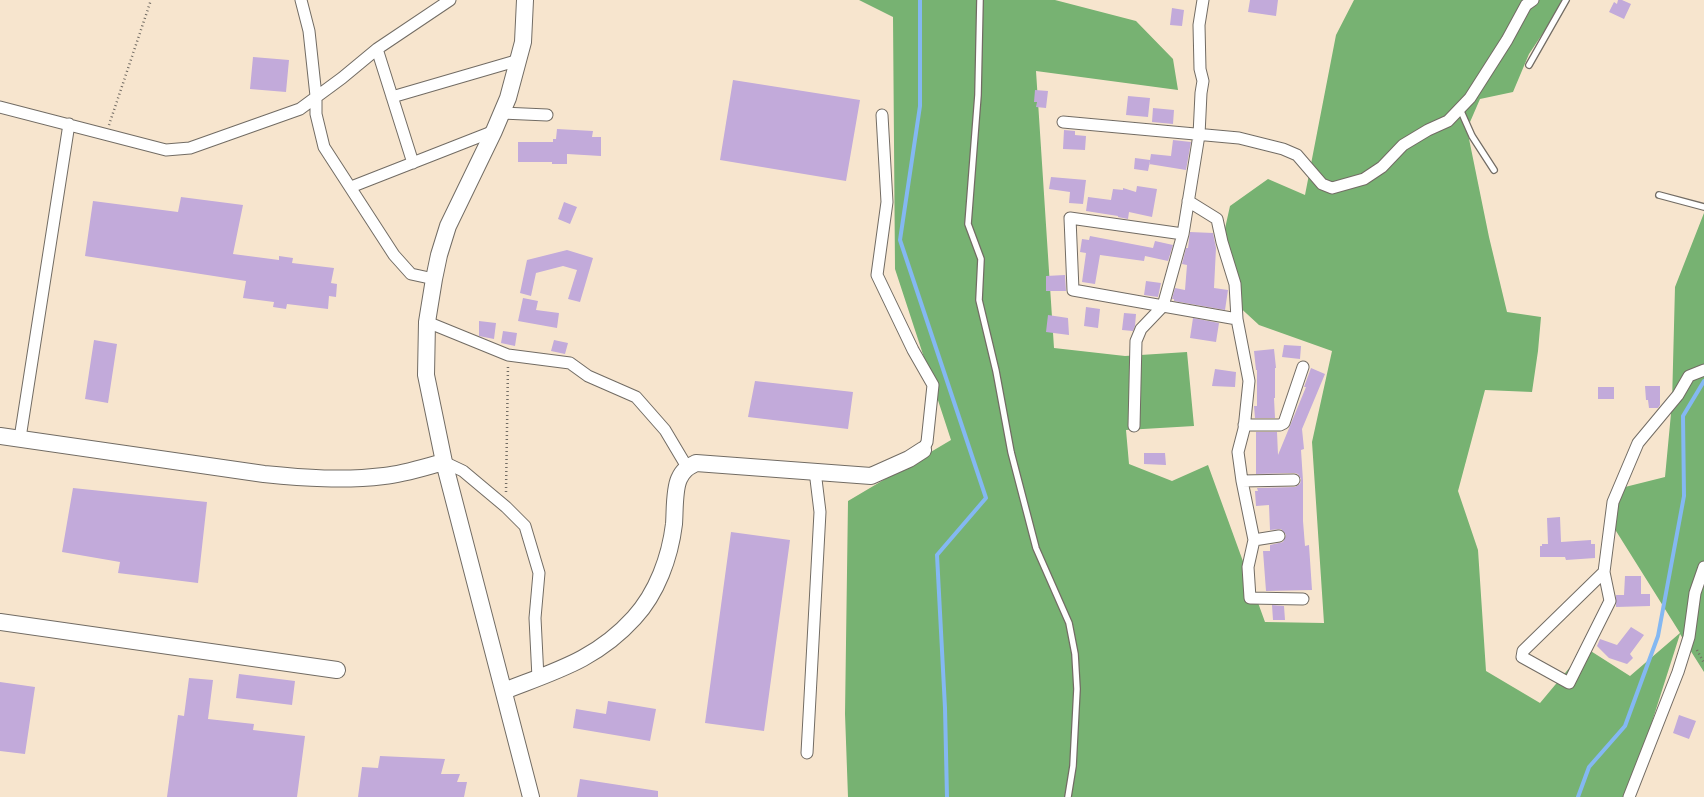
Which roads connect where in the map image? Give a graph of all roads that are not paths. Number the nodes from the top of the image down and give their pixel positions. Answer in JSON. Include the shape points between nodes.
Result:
{"nodes":[{"id":1,"x":301,"y":0,"type":"edge"},
{"id":2,"x":450,"y":0,"type":"edge"},
{"id":3,"x":525,"y":0,"type":"edge"},
{"id":4,"x":980,"y":0,"type":"edge"},
{"id":5,"x":1203,"y":0,"type":"edge"},
{"id":6,"x":1533,"y":0,"type":"edge"},
{"id":7,"x":1566,"y":0,"type":"edge"},
{"id":8,"x":377,"y":49,"type":"junction"},
{"id":9,"x":519,"y":60,"type":"junction"},
{"id":10,"x":1529,"y":65,"type":"dead end"},
{"id":11,"x":316,"y":96,"type":"junction"},
{"id":12,"x":392,"y":97,"type":"junction"},
{"id":13,"x":0,"y":107,"type":"edge"},
{"id":14,"x":1460,"y":109,"type":"junction"},
{"id":15,"x":502,"y":114,"type":"junction"},
{"id":16,"x":547,"y":115,"type":"dead end"},
{"id":17,"x":882,"y":116,"type":"dead end"},
{"id":18,"x":1063,"y":122,"type":"dead end"},
{"id":19,"x":69,"y":124,"type":"junction"},
{"id":20,"x":494,"y":131,"type":"junction"},
{"id":21,"x":1199,"y":135,"type":"junction"},
{"id":22,"x":413,"y":163,"type":"junction"},
{"id":23,"x":1494,"y":170,"type":"dead end"},
{"id":24,"x":351,"y":187,"type":"junction"},
{"id":25,"x":1659,"y":195,"type":"dead end"},
{"id":26,"x":1188,"y":201,"type":"junction"},
{"id":27,"x":1704,"y":207,"type":"edge"},
{"id":28,"x":1183,"y":234,"type":"junction"},
{"id":29,"x":434,"y":279,"type":"junction"},
{"id":30,"x":1163,"y":306,"type":"junction"},
{"id":31,"x":1237,"y":319,"type":"junction"},
{"id":32,"x":427,"y":322,"type":"junction"},
{"id":33,"x":1304,"y":367,"type":"dead end"},
{"id":34,"x":1704,"y":370,"type":"edge"},
{"id":35,"x":1244,"y":425,"type":"junction"},
{"id":36,"x":1134,"y":426,"type":"dead end"},
{"id":37,"x":0,"y":436,"type":"edge"},
{"id":38,"x":20,"y":438,"type":"junction"},
{"id":39,"x":923,"y":450,"type":"joint"},
{"id":40,"x":444,"y":462,"type":"junction"},
{"id":41,"x":687,"y":467,"type":"junction"},
{"id":42,"x":815,"y":472,"type":"junction"},
{"id":43,"x":1294,"y":480,"type":"dead end"},
{"id":44,"x":1242,"y":481,"type":"junction"},
{"id":45,"x":1279,"y":536,"type":"dead end"},
{"id":46,"x":1254,"y":540,"type":"junction"},
{"id":47,"x":1704,"y":567,"type":"edge"},
{"id":48,"x":1604,"y":572,"type":"junction"},
{"id":49,"x":1303,"y":599,"type":"dead end"},
{"id":50,"x":0,"y":622,"type":"edge"},
{"id":51,"x":337,"y":670,"type":"dead end"},
{"id":52,"x":538,"y":678,"type":"junction"},
{"id":53,"x":504,"y":691,"type":"junction"},
{"id":54,"x":807,"y":753,"type":"dead end"},
{"id":55,"x":531,"y":797,"type":"edge"},
{"id":56,"x":1068,"y":797,"type":"edge"},
{"id":57,"x":1629,"y":797,"type":"edge"}],
"edges":[{"from":1,"to":11,"type":"street","via":[[308,31]]},
{"from":2,"to":8,"type":"street"},
{"from":3,"to":9,"type":"street"},
{"from":4,"to":56,"type":"lane","via":[[978,95],[968,224],[981,259],[979,300],[996,371],[1011,452],[1036,548],[1070,623],[1076,654],[1076,720]]},
{"from":5,"to":21,"type":"street","via":[[1199,25],[1200,69],[1203,81]]},
{"from":6,"to":14,"type":"street","via":[[1526,5],[1507,40],[1470,98]]},
{"from":7,"to":10,"type":"lane"},
{"from":8,"to":11,"type":"street"},
{"from":8,"to":12,"type":"street"},
{"from":9,"to":12,"type":"street"},
{"from":9,"to":15,"type":"street"},
{"from":11,"to":19,"type":"street","via":[[300,109],[190,148],[166,150]]},
{"from":11,"to":24,"type":"street","via":[[316,114],[324,147]]},
{"from":12,"to":22,"type":"street"},
{"from":13,"to":19,"type":"street"},
{"from":14,"to":21,"type":"street","via":[[1448,121],[1403,145],[1382,167],[1364,179],[1332,188],[1322,184],[1296,155],[1283,149],[1238,138]]},
{"from":14,"to":23,"type":"lane","via":[[1472,136]]},
{"from":15,"to":16,"type":"street"},
{"from":15,"to":20,"type":"street"},
{"from":17,"to":39,"type":"street","via":[[887,202],[877,275],[932,385],[927,442]]},
{"from":18,"to":21,"type":"street"},
{"from":19,"to":38,"type":"street"},
{"from":20,"to":22,"type":"street"},
{"from":20,"to":29,"type":"street","via":[[448,226]]},
{"from":21,"to":26,"type":"street"},
{"from":22,"to":24,"type":"street"},
{"from":24,"to":29,"type":"street","via":[[394,255],[411,274]]},
{"from":25,"to":27,"type":"lane"},
{"from":26,"to":28,"type":"street"},
{"from":26,"to":31,"type":"street","via":[[1217,220],[1235,284]]},
{"from":28,"to":30,"type":"street"},
{"from":28,"to":30,"type":"street","via":[[1070,218],[1073,290]]},
{"from":29,"to":32,"type":"street"},
{"from":30,"to":31,"type":"street"},
{"from":30,"to":36,"type":"street","via":[[1141,329],[1136,341]]},
{"from":31,"to":35,"type":"street","via":[[1249,380]]},
{"from":32,"to":40,"type":"street","via":[[426,375]]},
{"from":32,"to":41,"type":"street","via":[[508,355],[570,363],[588,376],[636,398],[665,430]]},
{"from":33,"to":35,"type":"street","via":[[1284,423]]},
{"from":34,"to":48,"type":"street","via":[[1689,376],[1678,395],[1638,443],[1613,502]]},
{"from":35,"to":44,"type":"street","via":[[1238,452]]},
{"from":37,"to":38,"type":"street"},
{"from":38,"to":40,"type":"street","via":[[305,478],[385,476]]},
{"from":39,"to":42,"type":"street","via":[[871,476]]},
{"from":40,"to":52,"type":"street","via":[[464,471],[506,506],[525,526],[538,573],[535,618]]},
{"from":40,"to":53,"type":"street"},
{"from":41,"to":42,"type":"street","via":[[696,463]]},
{"from":41,"to":52,"type":"street","via":[[678,481],[673,534],[665,565],[651,595],[635,617],[594,653]]},
{"from":42,"to":54,"type":"street","via":[[820,512]]},
{"from":43,"to":44,"type":"street"},
{"from":44,"to":46,"type":"street"},
{"from":45,"to":46,"type":"street"},
{"from":46,"to":49,"type":"street","via":[[1248,567],[1250,598]]},
{"from":47,"to":57,"type":"street","via":[[1695,592],[1689,637],[1678,672]]},
{"from":48,"to":48,"type":"street","via":[[1610,601],[1569,683],[1522,657],[1523,651]]},
{"from":50,"to":51,"type":"street"},
{"from":52,"to":53,"type":"street"},
{"from":53,"to":55,"type":"street"}]}
